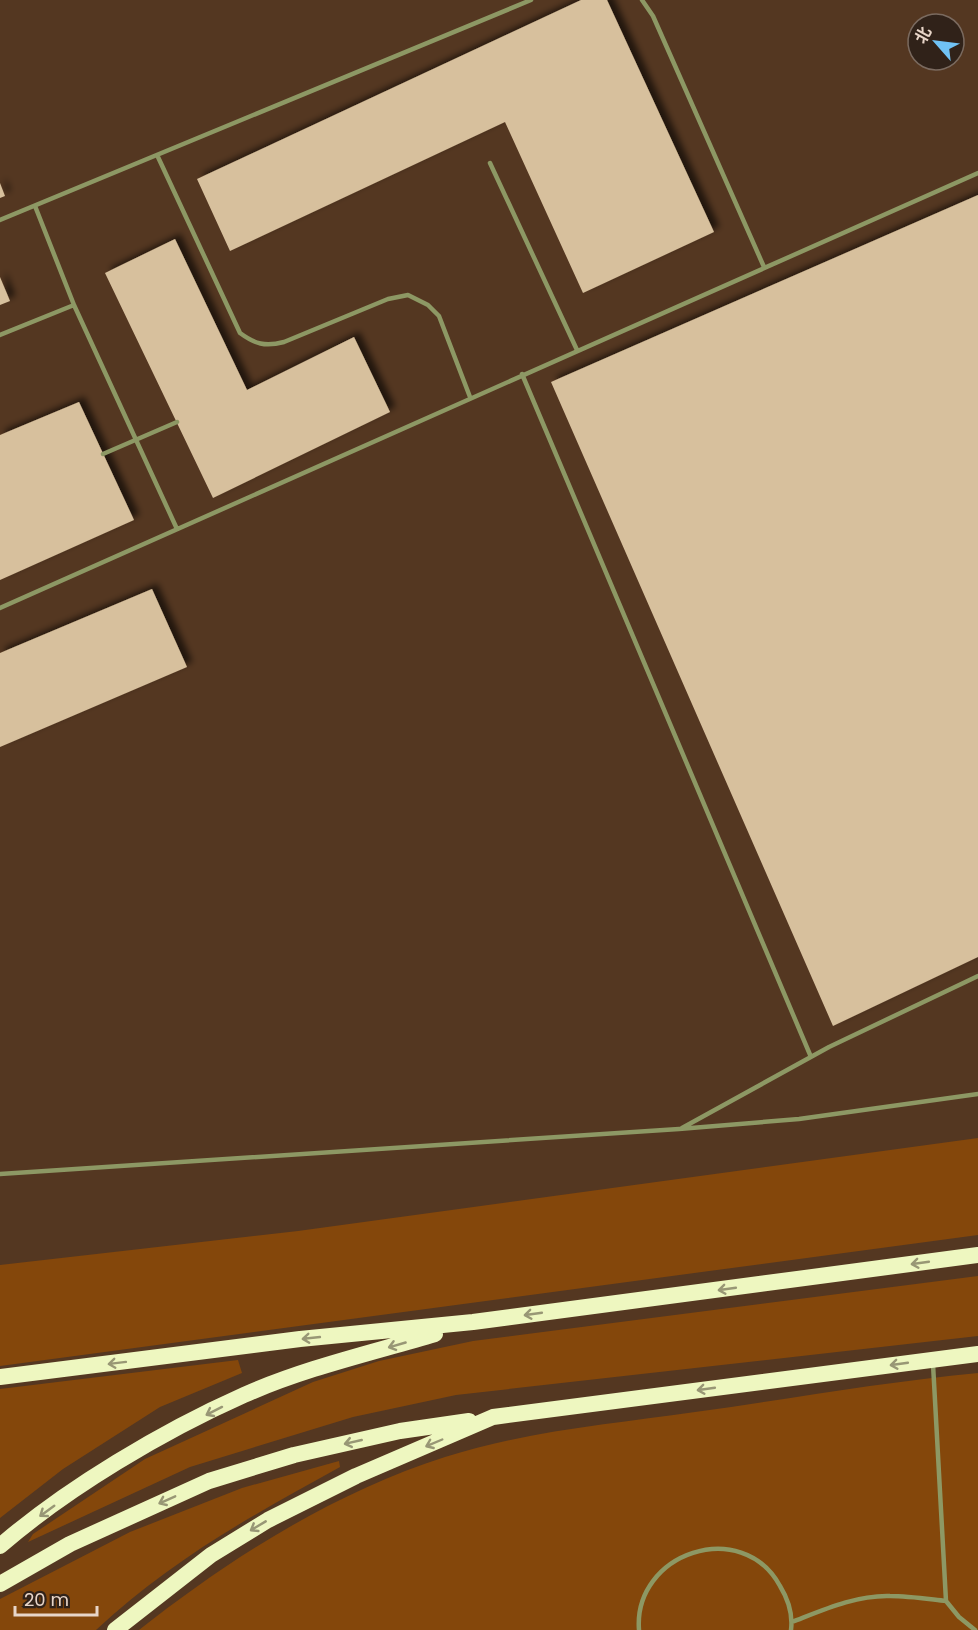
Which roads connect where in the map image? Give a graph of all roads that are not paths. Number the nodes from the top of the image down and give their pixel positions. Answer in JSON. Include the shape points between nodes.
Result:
{"nodes":[{"id":1,"x":531,"y":0,"type":"edge"},
{"id":2,"x":642,"y":0,"type":"edge"},
{"id":3,"x":158,"y":157,"type":"junction"},
{"id":4,"x":490,"y":163,"type":"dead end"},
{"id":5,"x":978,"y":173,"type":"edge"},
{"id":6,"x":35,"y":206,"type":"junction"},
{"id":7,"x":0,"y":220,"type":"edge"},
{"id":8,"x":764,"y":267,"type":"junction"},
{"id":9,"x":74,"y":305,"type":"junction"},
{"id":10,"x":0,"y":335,"type":"edge"},
{"id":11,"x":577,"y":350,"type":"junction"},
{"id":12,"x":522,"y":375,"type":"junction"},
{"id":13,"x":470,"y":398,"type":"junction"},
{"id":14,"x":177,"y":422,"type":"dead end"},
{"id":15,"x":136,"y":439,"type":"junction"},
{"id":16,"x":103,"y":454,"type":"dead end"},
{"id":17,"x":177,"y":529,"type":"junction"},
{"id":18,"x":0,"y":608,"type":"edge"},
{"id":19,"x":978,"y":976,"type":"edge"},
{"id":20,"x":811,"y":1057,"type":"junction"},
{"id":21,"x":978,"y":1094,"type":"edge"},
{"id":22,"x":679,"y":1130,"type":"junction"},
{"id":23,"x":0,"y":1174,"type":"edge"},
{"id":24,"x":978,"y":1255,"type":"edge"},
{"id":25,"x":473,"y":1323,"type":"junction"},
{"id":26,"x":978,"y":1354,"type":"edge"},
{"id":27,"x":933,"y":1359,"type":"junction"},
{"id":28,"x":0,"y":1377,"type":"edge"},
{"id":29,"x":493,"y":1418,"type":"junction"},
{"id":30,"x":0,"y":1546,"type":"edge"},
{"id":31,"x":0,"y":1584,"type":"edge"},
{"id":32,"x":946,"y":1601,"type":"junction"},
{"id":33,"x":792,"y":1622,"type":"junction"},
{"id":34,"x":115,"y":1630,"type":"edge"},
{"id":35,"x":639,"y":1630,"type":"edge"},
{"id":36,"x":790,"y":1630,"type":"edge"},
{"id":37,"x":975,"y":1630,"type":"edge"}],
"edges":[{"from":1,"to":3,"type":"lane"},
{"from":2,"to":8,"type":"lane","via":[[653,16]]},
{"from":3,"to":6,"type":"lane"},
{"from":3,"to":13,"type":"lane","via":[[240,333],[267,346],[388,299],[408,295],[439,316]]},
{"from":4,"to":11,"type":"lane"},
{"from":5,"to":8,"type":"lane"},
{"from":6,"to":7,"type":"lane"},
{"from":6,"to":9,"type":"lane"},
{"from":8,"to":11,"type":"lane"},
{"from":9,"to":10,"type":"lane"},
{"from":9,"to":15,"type":"lane"},
{"from":11,"to":12,"type":"lane"},
{"from":12,"to":13,"type":"lane"},
{"from":12,"to":20,"type":"lane"},
{"from":13,"to":17,"type":"lane"},
{"from":14,"to":15,"type":"lane"},
{"from":15,"to":16,"type":"lane"},
{"from":15,"to":17,"type":"lane"},
{"from":17,"to":18,"type":"lane"},
{"from":19,"to":20,"type":"lane"},
{"from":20,"to":22,"type":"lane"},
{"from":21,"to":22,"type":"lane","via":[[799,1119]]},
{"from":22,"to":23,"type":"lane"},
{"from":24,"to":25,"type":"highway","one_way":true},
{"from":25,"to":28,"type":"highway","one_way":true},
{"from":25,"to":30,"type":"highway","one_way":true,"via":[[244,1395],[144,1447]]},
{"from":26,"to":27,"type":"highway"},
{"from":27,"to":29,"type":"highway","one_way":true},
{"from":27,"to":32,"type":"lane"},
{"from":29,"to":31,"type":"highway","one_way":true,"via":[[400,1431],[294,1455],[209,1481],[70,1544]]},
{"from":29,"to":34,"type":"highway","one_way":true,"via":[[356,1476],[268,1520],[211,1555]]},
{"from":32,"to":33,"type":"lane","via":[[873,1597],[834,1605]]},
{"from":32,"to":37,"type":"lane"},
{"from":33,"to":35,"type":"lane","via":[[785,1594],[765,1566],[751,1557],[718,1548],[684,1554],[657,1575],[640,1605]]},
{"from":33,"to":36,"type":"lane"}]}
